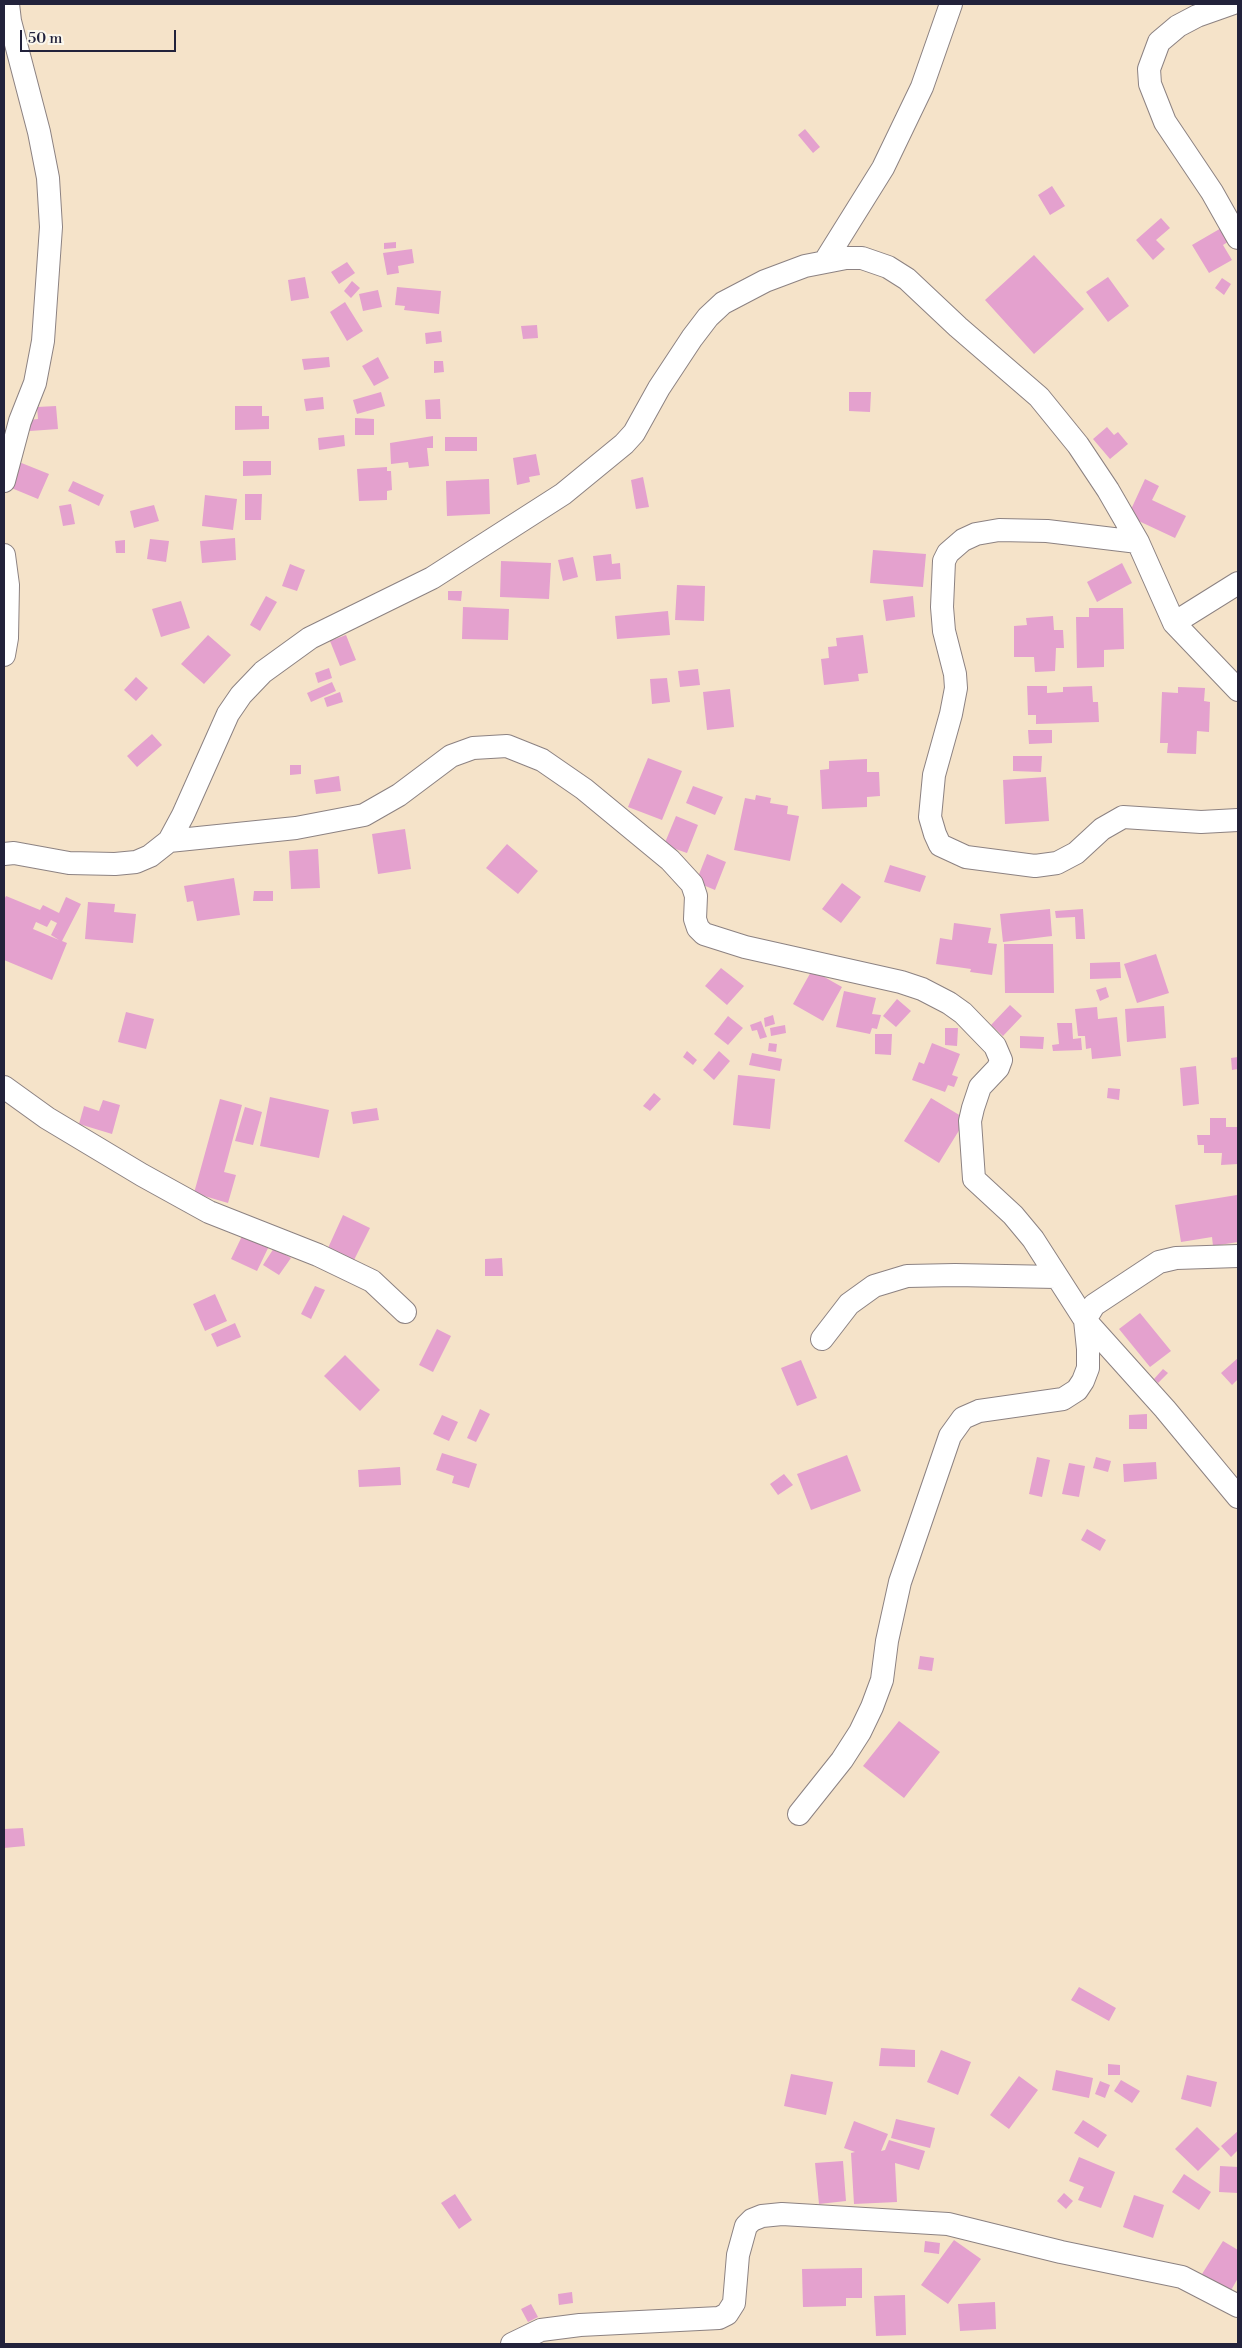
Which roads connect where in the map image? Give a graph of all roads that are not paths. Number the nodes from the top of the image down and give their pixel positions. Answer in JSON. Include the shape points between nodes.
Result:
{"nodes":[{"id":1,"x":8,"y":4,"type":"edge"},
{"id":2,"x":951,"y":4,"type":"edge"},
{"id":3,"x":1231,"y":4,"type":"edge"},
{"id":4,"x":1238,"y":238,"type":"edge"},
{"id":5,"x":825,"y":261,"type":"junction"},
{"id":6,"x":4,"y":481,"type":"edge"},
{"id":7,"x":1138,"y":542,"type":"junction"},
{"id":8,"x":4,"y":555,"type":"edge"},
{"id":9,"x":1238,"y":583,"type":"edge"},
{"id":10,"x":1174,"y":623,"type":"junction"},
{"id":11,"x":4,"y":655,"type":"edge"},
{"id":12,"x":1238,"y":690,"type":"edge"},
{"id":13,"x":1238,"y":820,"type":"edge"},
{"id":14,"x":169,"y":841,"type":"junction"},
{"id":15,"x":4,"y":854,"type":"edge"},
{"id":16,"x":4,"y":1087,"type":"edge"},
{"id":17,"x":1238,"y":1256,"type":"edge"},
{"id":18,"x":1056,"y":1277,"type":"junction"},
{"id":19,"x":405,"y":1312,"type":"dead end"},
{"id":20,"x":1085,"y":1320,"type":"junction"},
{"id":21,"x":822,"y":1338,"type":"dead end"},
{"id":22,"x":1238,"y":1497,"type":"edge"},
{"id":23,"x":799,"y":1814,"type":"dead end"},
{"id":24,"x":1238,"y":2306,"type":"edge"},
{"id":25,"x":512,"y":2344,"type":"edge"}],
"edges":[{"from":1,"to":6,"type":"street","via":[[40,132],[48,178],[51,227],[44,341],[35,383],[20,421]]},
{"from":2,"to":5,"type":"street","via":[[922,87],[883,168]]},
{"from":3,"to":4,"type":"street","via":[[1178,26],[1160,42],[1149,69],[1150,84],[1166,122]]},
{"from":5,"to":7,"type":"street","via":[[862,258],[888,267],[908,279],[1005,366],[1039,397],[1078,445]]},
{"from":5,"to":14,"type":"street","via":[[766,281],[723,303],[692,338],[634,433],[563,494],[432,578],[310,638],[263,672],[228,714]]},
{"from":7,"to":10,"type":"street"},
{"from":7,"to":13,"type":"street","via":[[1047,531],[999,530],[976,534],[948,553],[944,561],[942,607],[956,688],[934,775],[930,817],[935,834],[940,845],[966,857],[1035,866],[1057,864],[1123,817],[1201,822]]},
{"from":8,"to":11,"type":"street","via":[[8,585]]},
{"from":9,"to":10,"type":"street"},
{"from":10,"to":12,"type":"street"},
{"from":14,"to":15,"type":"street","via":[[150,856],[122,864],[70,863]]},
{"from":14,"to":18,"type":"street","via":[[296,828],[364,815],[399,795],[451,756],[473,748],[507,746],[542,760],[584,789],[670,860],[692,884],[696,896],[695,919],[704,934],[745,947],[922,989],[963,1013],[995,1046],[1001,1060],[998,1068],[980,1087],[970,1120],[974,1179],[1013,1215],[1033,1239]]},
{"from":16,"to":19,"type":"street","via":[[47,1118],[209,1212],[318,1255],[372,1281]]},
{"from":17,"to":20,"type":"street","via":[[1176,1258],[1159,1262],[1094,1305]]},
{"from":18,"to":20,"type":"street"},
{"from":18,"to":21,"type":"street","via":[[907,1276],[868,1290],[849,1304]]},
{"from":20,"to":22,"type":"street"},
{"from":20,"to":23,"type":"street","via":[[1088,1368],[1077,1390],[1063,1399],[979,1411],[963,1418],[950,1436],[900,1582],[882,1680],[872,1707],[842,1760]]},
{"from":24,"to":25,"type":"street","via":[[1182,2277],[948,2224],[782,2214],[762,2216],[746,2226],[738,2254],[734,2303],[727,2314],[719,2318],[580,2324],[541,2330]]}]}
